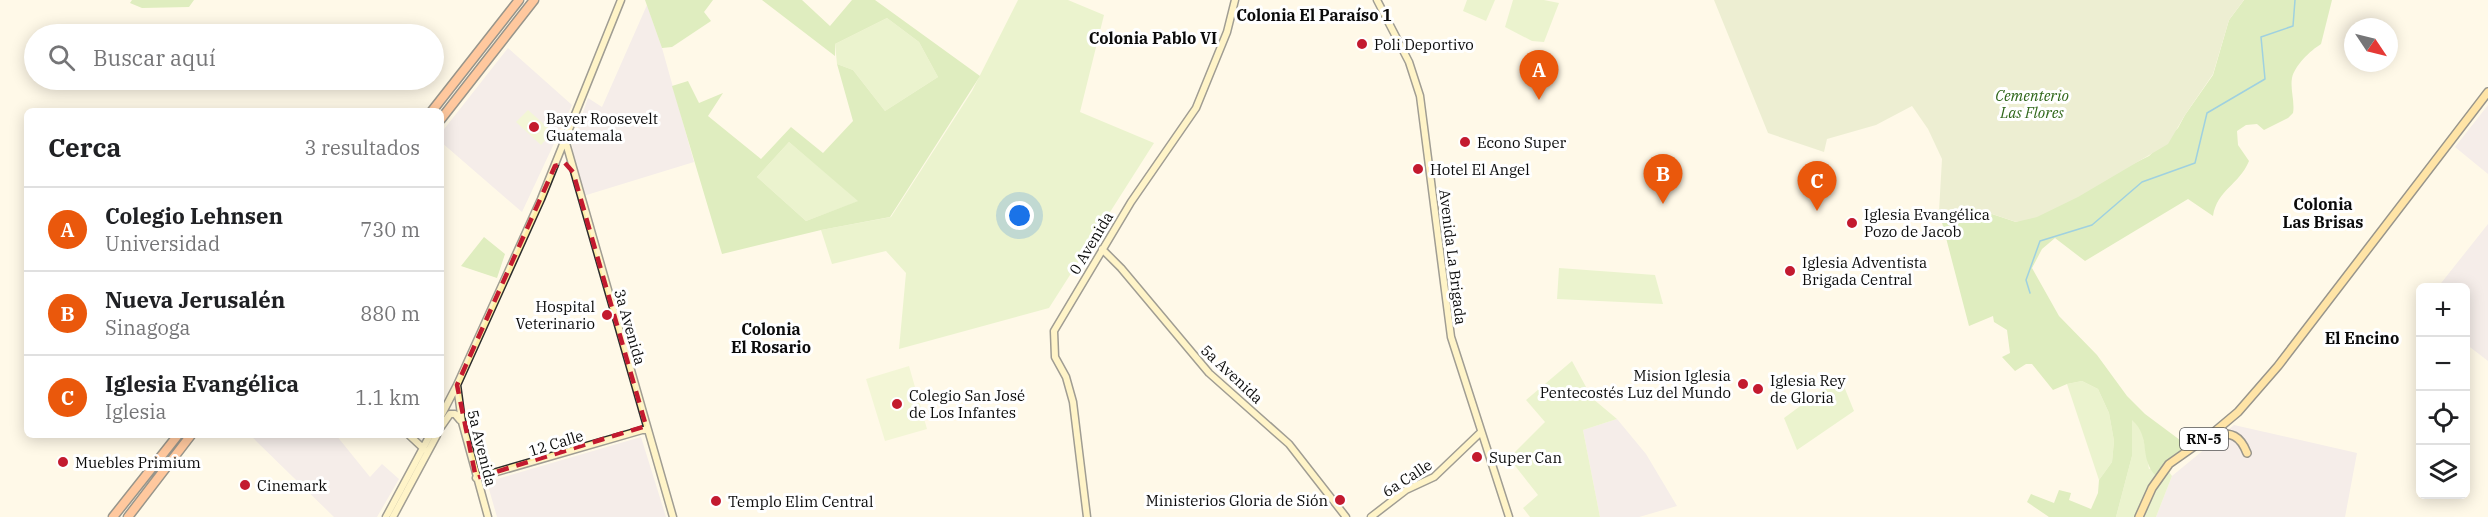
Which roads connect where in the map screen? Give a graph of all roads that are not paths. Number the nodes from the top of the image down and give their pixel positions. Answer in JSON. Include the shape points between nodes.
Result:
{"nodes":[{"id":1,"x":519,"y":0,"type":"edge"},
{"id":2,"x":534,"y":0,"type":"edge"},
{"id":3,"x":621,"y":0,"type":"edge"},
{"id":4,"x":1235,"y":0,"type":"edge"},
{"id":5,"x":1377,"y":0,"type":"edge"},
{"id":6,"x":484,"y":44,"type":"junction"},
{"id":7,"x":493,"y":52,"type":"junction"},
{"id":8,"x":2488,"y":92,"type":"edge"},
{"id":9,"x":434,"y":108,"type":"edge"},
{"id":10,"x":444,"y":115,"type":"edge"},
{"id":11,"x":565,"y":142,"type":"junction"},
{"id":12,"x":555,"y":166,"type":"junction"},
{"id":13,"x":573,"y":172,"type":"junction"},
{"id":14,"x":1102,"y":249,"type":"junction"},
{"id":15,"x":457,"y":385,"type":"junction"},
{"id":16,"x":444,"y":410,"type":"edge"},
{"id":17,"x":462,"y":422,"type":"junction"},
{"id":18,"x":444,"y":423,"type":"edge"},
{"id":19,"x":645,"y":429,"type":"junction"},
{"id":20,"x":1481,"y":432,"type":"junction"},
{"id":21,"x":2213,"y":434,"type":"junction"},
{"id":22,"x":176,"y":438,"type":"edge"},
{"id":23,"x":189,"y":438,"type":"edge"},
{"id":24,"x":412,"y":438,"type":"edge"},
{"id":25,"x":429,"y":438,"type":"edge"},
{"id":26,"x":435,"y":438,"type":"edge"},
{"id":27,"x":425,"y":450,"type":"junction"},
{"id":28,"x":2247,"y":453,"type":"dead end"},
{"id":29,"x":476,"y":478,"type":"junction"},
{"id":30,"x":116,"y":514,"type":"edge"},
{"id":31,"x":128,"y":517,"type":"edge"},
{"id":32,"x":386,"y":517,"type":"edge"},
{"id":33,"x":393,"y":517,"type":"edge"},
{"id":34,"x":488,"y":517,"type":"edge"},
{"id":35,"x":673,"y":517,"type":"edge"},
{"id":36,"x":1086,"y":517,"type":"edge"},
{"id":37,"x":1346,"y":517,"type":"edge"},
{"id":38,"x":1371,"y":517,"type":"edge"},
{"id":39,"x":1509,"y":517,"type":"edge"},
{"id":40,"x":2139,"y":517,"type":"edge"}],
"edges":[{"from":1,"to":6,"type":"highway"},
{"from":2,"to":7,"type":"highway"},
{"from":3,"to":11,"type":"main road"},
{"from":4,"to":14,"type":"main road","name":"0 Avenida","via":[[1227,32],[1196,108]]},
{"from":5,"to":20,"type":"main road","name":"Avenida La Brigada","via":[[1409,63],[1420,96],[1451,337]]},
{"from":6,"to":7,"type":"highway","via":[[481,62]]},
{"from":6,"to":9,"type":"highway"},
{"from":7,"to":10,"type":"highway"},
{"from":8,"to":21,"type":"main road","number":"RN-5","via":[[2278,366],[2243,407]]},
{"from":11,"to":12,"type":"main road"},
{"from":11,"to":13,"type":"main road","name":"3a Avenida"},
{"from":12,"to":13,"type":"main road","via":[[564,163]]},
{"from":12,"to":15,"type":"main road"},
{"from":13,"to":19,"type":"main road","name":"3a Avenida"},
{"from":14,"to":36,"type":"main road","name":"0 Avenida","via":[[1054,331],[1055,357],[1066,376],[1073,402]]},
{"from":14,"to":37,"type":"main road","name":"5a Avenida","via":[[1209,373],[1289,444]]},
{"from":15,"to":16,"type":"main road"},
{"from":15,"to":17,"type":"main road","name":"5a Avenida"},
{"from":17,"to":18,"type":"main road","via":[[450,414]]},
{"from":17,"to":29,"type":"main road","name":"5a Avenida"},
{"from":19,"to":29,"type":"main road","name":"12 Calle"},
{"from":19,"to":35,"type":"main road","name":"3a Avenida"},
{"from":20,"to":38,"type":"main road","name":"6a Calle","via":[[1434,477],[1406,490]]},
{"from":20,"to":39,"type":"main road","name":"Avenida La Brigada"},
{"from":21,"to":28,"type":"main road","via":[[2235,435]]},
{"from":21,"to":40,"type":"main road","number":"RN-5","via":[[2169,464],[2151,488]]},
{"from":22,"to":30,"type":"highway"},
{"from":23,"to":31,"type":"highway"},
{"from":24,"to":27,"type":"main road"},
{"from":25,"to":27,"type":"main road"},
{"from":26,"to":27,"type":"main road"},
{"from":27,"to":32,"type":"main road"},
{"from":27,"to":33,"type":"main road"},
{"from":29,"to":34,"type":"main road","name":"5a Avenida"}]}
